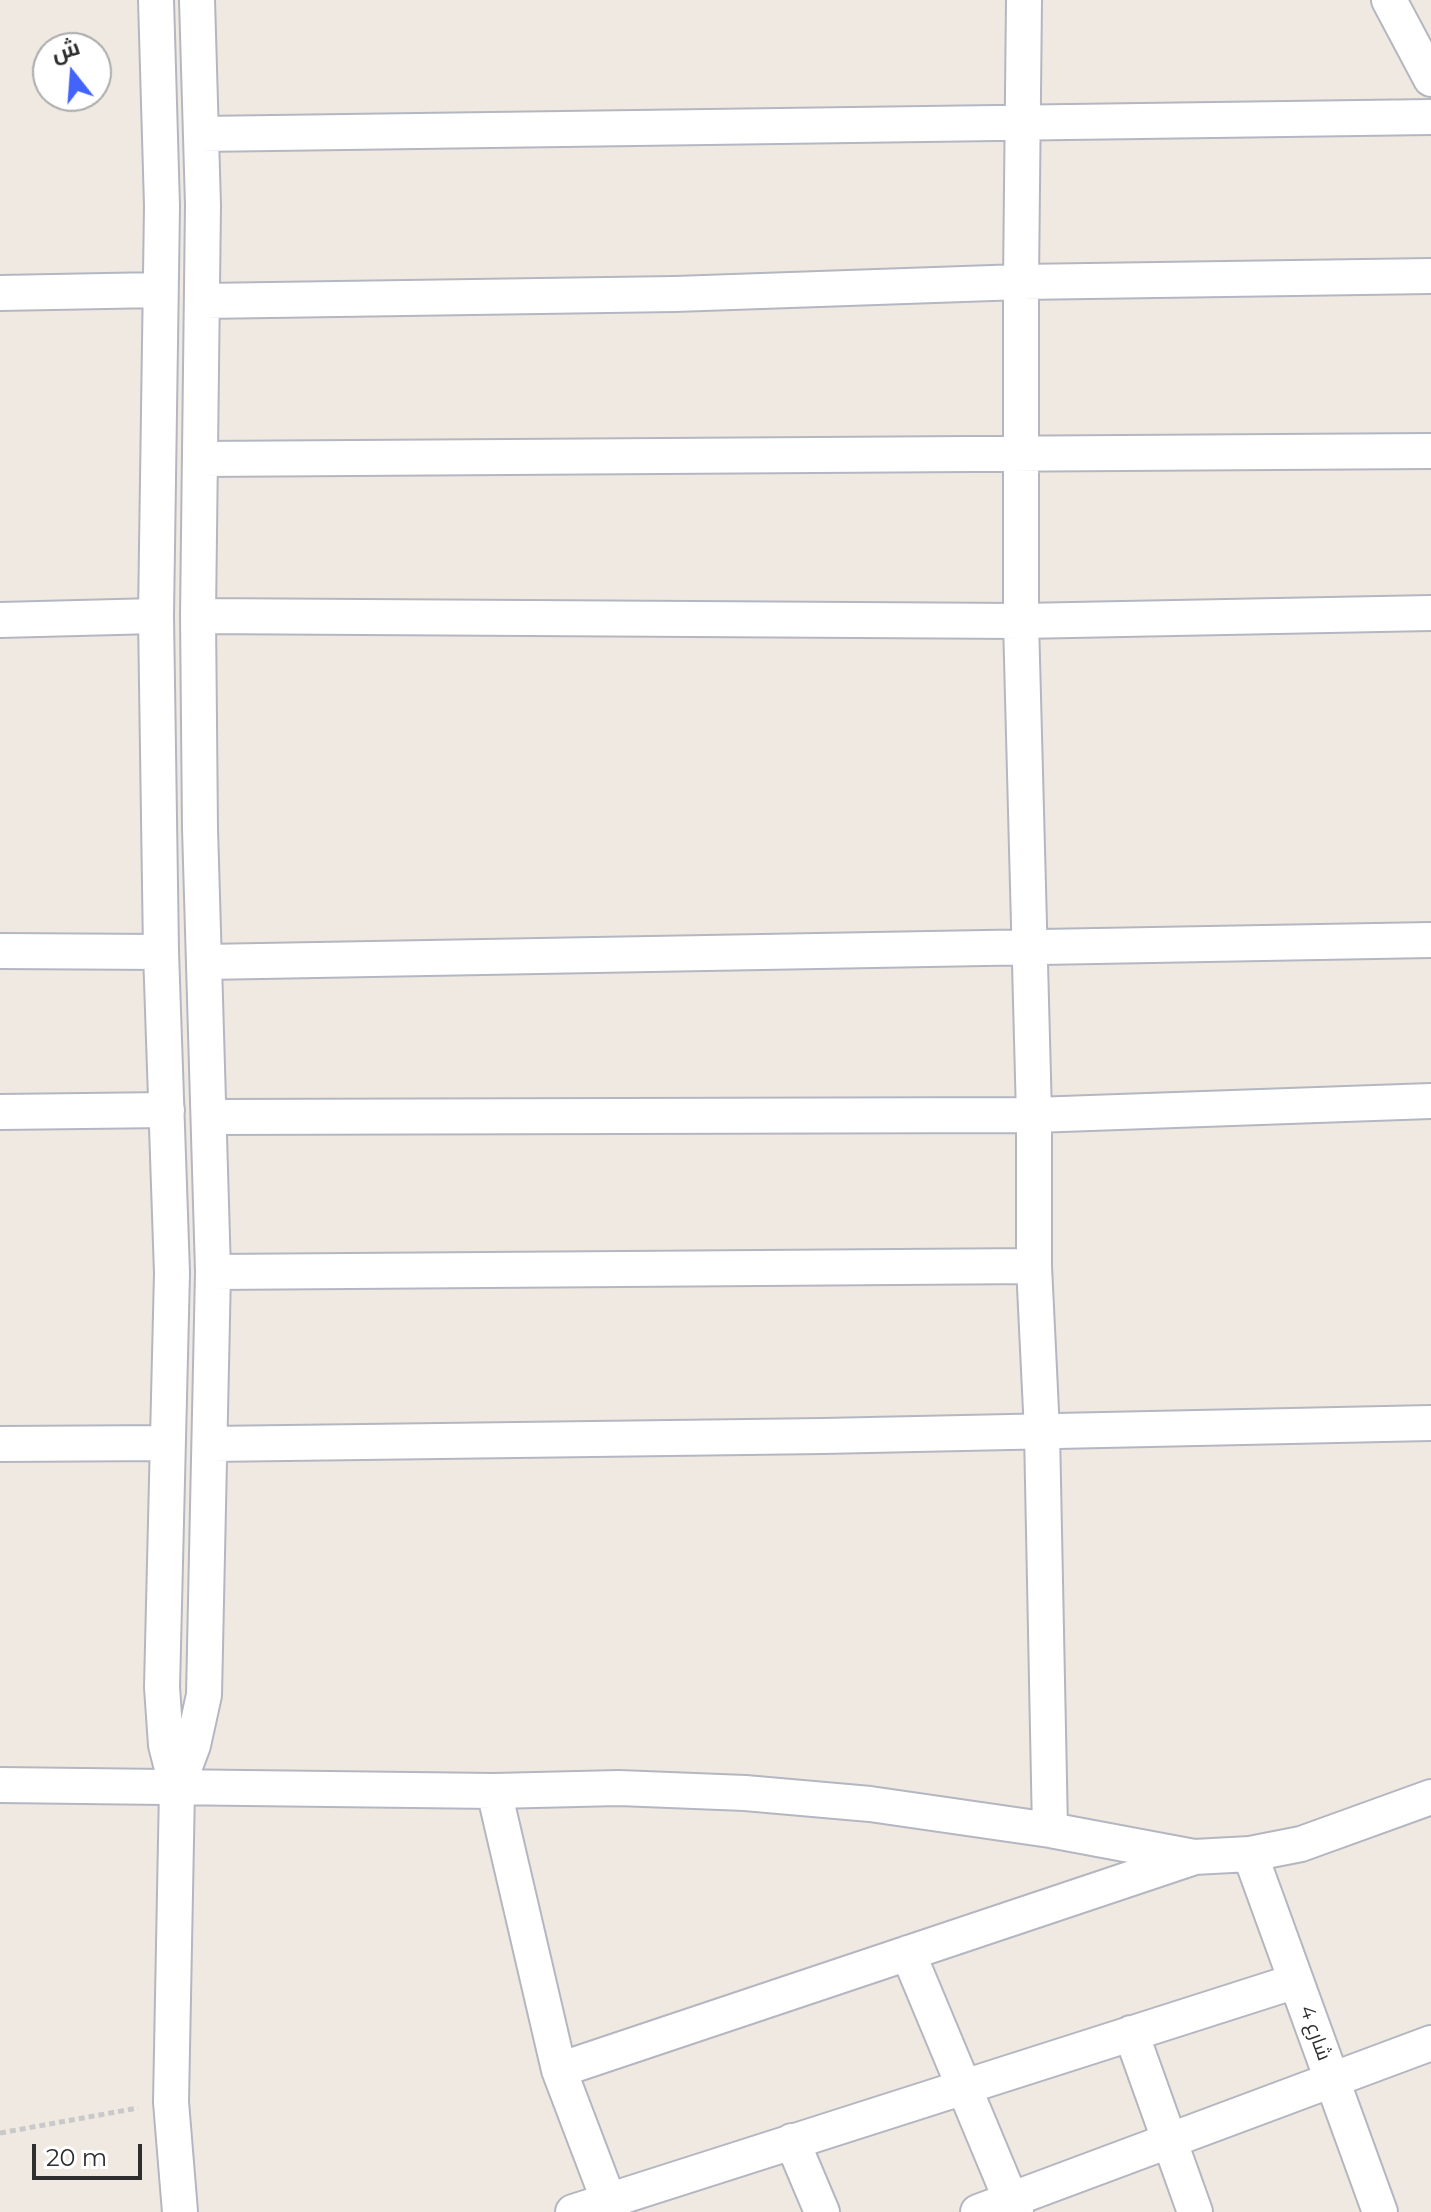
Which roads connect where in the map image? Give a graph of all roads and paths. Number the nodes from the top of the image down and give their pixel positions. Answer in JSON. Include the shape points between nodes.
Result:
{"nodes":[{"id":1,"x":156,"y":0,"type":"edge"},
{"id":2,"x":197,"y":0,"type":"edge"},
{"id":3,"x":1024,"y":0,"type":"edge"},
{"id":4,"x":1389,"y":0,"type":"edge"},
{"id":5,"x":1431,"y":79,"type":"edge"},
{"id":6,"x":1431,"y":117,"type":"edge"},
{"id":7,"x":1024,"y":123,"type":"junction"},
{"id":8,"x":201,"y":134,"type":"junction"},
{"id":9,"x":1431,"y":276,"type":"edge"},
{"id":10,"x":1021,"y":282,"type":"junction"},
{"id":11,"x":159,"y":290,"type":"junction"},
{"id":12,"x":0,"y":293,"type":"edge"},
{"id":13,"x":203,"y":301,"type":"junction"},
{"id":14,"x":1431,"y":451,"type":"edge"},
{"id":15,"x":1021,"y":455,"type":"junction"},
{"id":16,"x":200,"y":459,"type":"junction"},
{"id":17,"x":1431,"y":613,"type":"edge"},
{"id":18,"x":156,"y":616,"type":"junction"},
{"id":19,"x":198,"y":616,"type":"junction"},
{"id":20,"x":0,"y":620,"type":"edge"},
{"id":21,"x":1021,"y":621,"type":"junction"},
{"id":22,"x":160,"y":827,"type":"junction"},
{"id":23,"x":200,"y":828,"type":"junction"},
{"id":24,"x":1431,"y":940,"type":"edge"},
{"id":25,"x":1030,"y":946,"type":"junction"},
{"id":26,"x":0,"y":951,"type":"edge"},
{"id":27,"x":161,"y":952,"type":"junction"},
{"id":28,"x":205,"y":962,"type":"junction"},
{"id":29,"x":1431,"y":1101,"type":"edge"},
{"id":30,"x":167,"y":1110,"type":"junction"},
{"id":31,"x":0,"y":1112,"type":"edge"},
{"id":32,"x":1034,"y":1115,"type":"junction"},
{"id":33,"x":210,"y":1117,"type":"junction"},
{"id":34,"x":1034,"y":1266,"type":"junction"},
{"id":35,"x":213,"y":1272,"type":"junction"},
{"id":36,"x":1431,"y":1423,"type":"edge"},
{"id":37,"x":1042,"y":1432,"type":"junction"},
{"id":38,"x":167,"y":1443,"type":"junction"},
{"id":39,"x":0,"y":1444,"type":"edge"},
{"id":40,"x":210,"y":1444,"type":"junction"},
{"id":41,"x":0,"y":1785,"type":"edge"},
{"id":42,"x":177,"y":1788,"type":"junction"},
{"id":43,"x":494,"y":1791,"type":"junction"},
{"id":44,"x":1431,"y":1797,"type":"edge"},
{"id":45,"x":1050,"y":1830,"type":"junction"},
{"id":46,"x":1250,"y":1854,"type":"junction"},
{"id":47,"x":1194,"y":1857,"type":"junction"},
{"id":48,"x":908,"y":1953,"type":"junction"},
{"id":49,"x":1296,"y":1981,"type":"junction"},
{"id":50,"x":1131,"y":2033,"type":"junction"},
{"id":51,"x":1431,"y":2043,"type":"edge"},
{"id":52,"x":559,"y":2070,"type":"junction"},
{"id":53,"x":1332,"y":2081,"type":"junction"},
{"id":54,"x":964,"y":2088,"type":"junction"},
{"id":55,"x":171,"y":2102,"type":"junction"},
{"id":56,"x":0,"y":2133,"type":"edge"},
{"id":57,"x":792,"y":2141,"type":"junction"},
{"id":58,"x":1169,"y":2141,"type":"junction"},
{"id":59,"x":610,"y":2206,"type":"edge"},
{"id":60,"x":1013,"y":2206,"type":"edge"},
{"id":61,"x":180,"y":2212,"type":"edge"},
{"id":62,"x":573,"y":2212,"type":"edge"},
{"id":63,"x":822,"y":2212,"type":"edge"},
{"id":64,"x":978,"y":2212,"type":"edge"},
{"id":65,"x":1195,"y":2212,"type":"edge"},
{"id":66,"x":1380,"y":2212,"type":"edge"}],
"edges":[{"from":1,"to":11,"type":"street"},
{"from":2,"to":8,"type":"street"},
{"from":3,"to":7,"type":"street"},
{"from":4,"to":5,"type":"street"},
{"from":6,"to":7,"type":"street"},
{"from":7,"to":8,"type":"street"},
{"from":7,"to":10,"type":"street"},
{"from":8,"to":13,"type":"street"},
{"from":9,"to":10,"type":"street"},
{"from":10,"to":13,"type":"street"},
{"from":10,"to":15,"type":"street"},
{"from":11,"to":12,"type":"street"},
{"from":11,"to":18,"type":"street"},
{"from":13,"to":16,"type":"street"},
{"from":14,"to":15,"type":"street"},
{"from":15,"to":16,"type":"street"},
{"from":15,"to":21,"type":"street"},
{"from":16,"to":19,"type":"street"},
{"from":17,"to":21,"type":"street"},
{"from":18,"to":20,"type":"street"},
{"from":18,"to":22,"type":"street"},
{"from":19,"to":21,"type":"street"},
{"from":19,"to":23,"type":"street"},
{"from":21,"to":25,"type":"street"},
{"from":22,"to":23,"type":"street"},
{"from":22,"to":27,"type":"street"},
{"from":23,"to":28,"type":"street"},
{"from":24,"to":25,"type":"street"},
{"from":25,"to":28,"type":"street"},
{"from":25,"to":32,"type":"street"},
{"from":26,"to":27,"type":"street"},
{"from":27,"to":30,"type":"street"},
{"from":28,"to":33,"type":"street"},
{"from":29,"to":32,"type":"street"},
{"from":30,"to":31,"type":"street"},
{"from":30,"to":38,"type":"street","via":[[172,1273]]},
{"from":32,"to":33,"type":"street"},
{"from":32,"to":34,"type":"street"},
{"from":33,"to":35,"type":"street"},
{"from":34,"to":35,"type":"street"},
{"from":34,"to":37,"type":"street"},
{"from":35,"to":40,"type":"street"},
{"from":36,"to":37,"type":"street"},
{"from":37,"to":40,"type":"street"},
{"from":37,"to":45,"type":"street"},
{"from":38,"to":39,"type":"street"},
{"from":38,"to":42,"type":"street","via":[[162,1687],[166,1745]]},
{"from":40,"to":42,"type":"street","via":[[204,1695]]},
{"from":41,"to":42,"type":"street"},
{"from":42,"to":43,"type":"street"},
{"from":42,"to":55,"type":"street"},
{"from":43,"to":45,"type":"street","via":[[745,1793],[870,1804]]},
{"from":43,"to":52,"type":"street"},
{"from":44,"to":46,"type":"street","via":[[1301,1844]]},
{"from":45,"to":47,"type":"street"},
{"from":46,"to":47,"type":"street"},
{"from":46,"to":49,"type":"street","name":"شارع 4"},
{"from":47,"to":48,"type":"street"},
{"from":48,"to":52,"type":"street"},
{"from":48,"to":54,"type":"street"},
{"from":49,"to":50,"type":"street"},
{"from":49,"to":53,"type":"street","name":"شارع 4"},
{"from":50,"to":54,"type":"street"},
{"from":50,"to":58,"type":"street"},
{"from":51,"to":53,"type":"street"},
{"from":52,"to":59,"type":"street"},
{"from":53,"to":58,"type":"street"},
{"from":53,"to":66,"type":"street","name":"شارع 4"},
{"from":54,"to":57,"type":"street"},
{"from":54,"to":60,"type":"street"},
{"from":55,"to":56,"type":"path"},
{"from":55,"to":61,"type":"street"},
{"from":57,"to":59,"type":"street"},
{"from":57,"to":63,"type":"street"},
{"from":58,"to":60,"type":"street"},
{"from":58,"to":65,"type":"street"},
{"from":59,"to":62,"type":"street"},
{"from":60,"to":64,"type":"street"}]}
